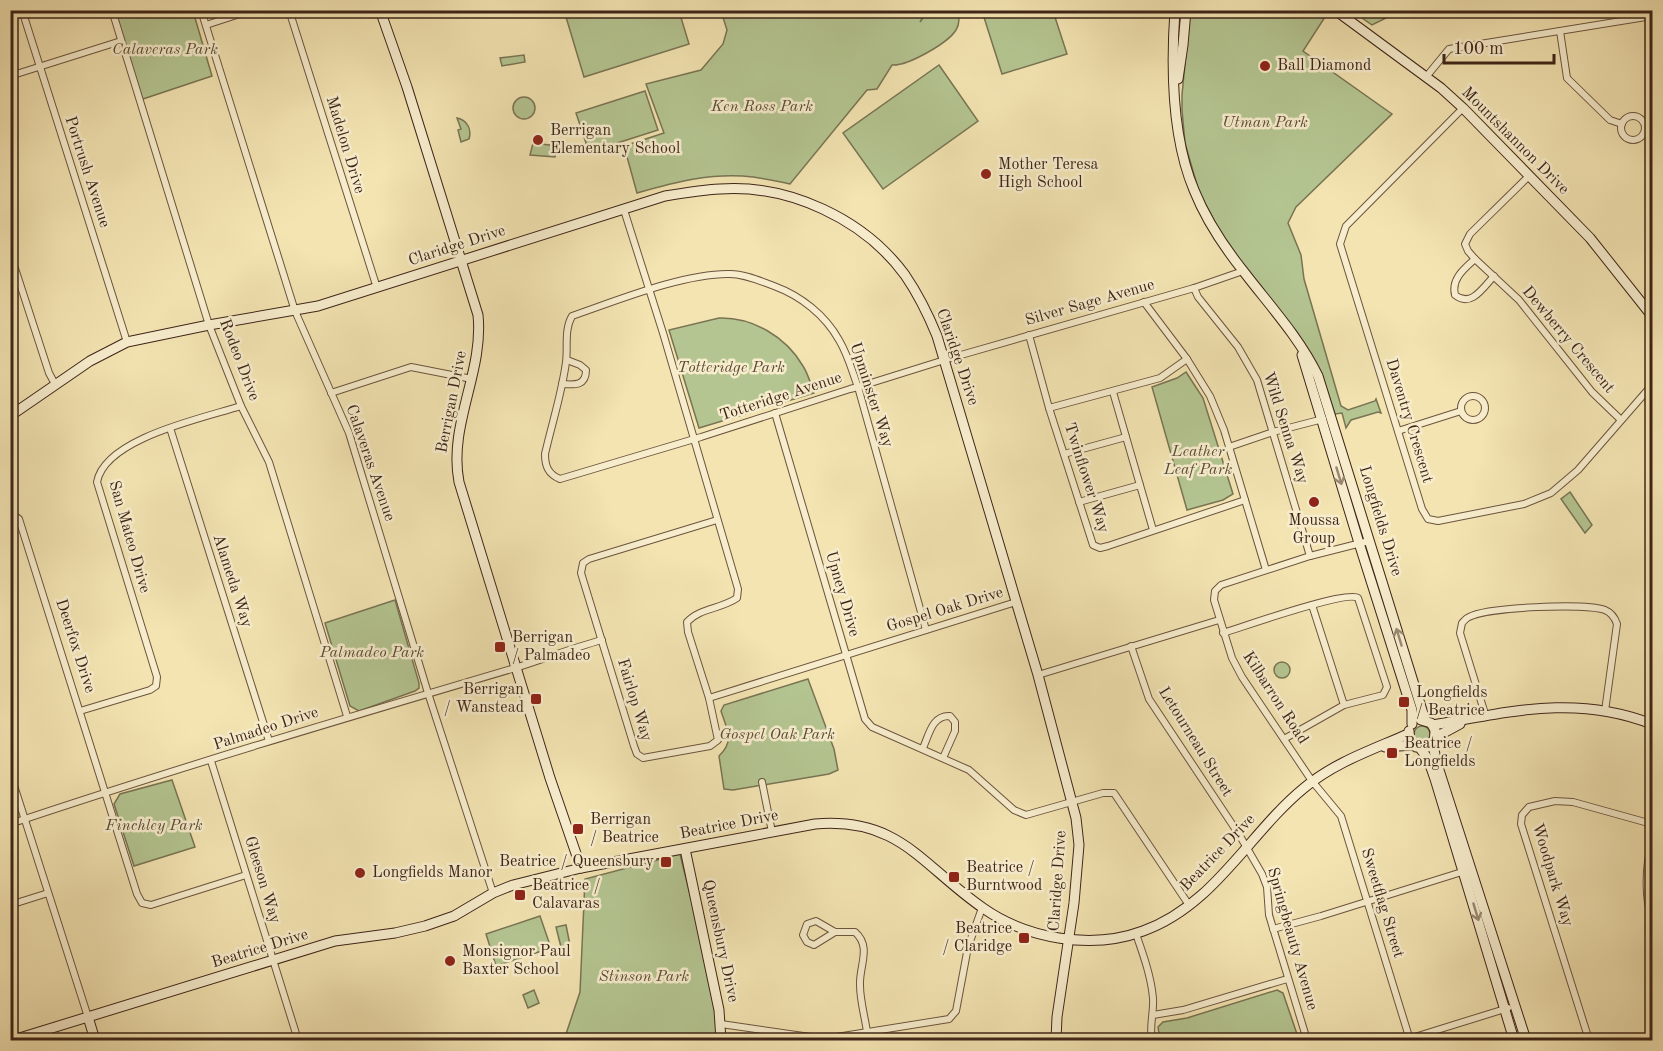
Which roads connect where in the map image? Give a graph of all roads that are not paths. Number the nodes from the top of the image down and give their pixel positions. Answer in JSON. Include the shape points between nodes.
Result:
{"nodes":[{"id":1,"x":22,"y":10,"type":"edge"},
{"id":2,"x":112,"y":10,"type":"edge"},
{"id":3,"x":201,"y":10,"type":"edge"},
{"id":4,"x":252,"y":10,"type":"edge"},
{"id":5,"x":289,"y":10,"type":"edge"},
{"id":6,"x":380,"y":10,"type":"edge"},
{"id":7,"x":1175,"y":10,"type":"edge"},
{"id":8,"x":1186,"y":10,"type":"edge"},
{"id":9,"x":1335,"y":10,"type":"edge"},
{"id":10,"x":1653,"y":16,"type":"edge"},
{"id":11,"x":206,"y":25,"type":"junction"},
{"id":12,"x":1560,"y":31,"type":"junction"},
{"id":13,"x":121,"y":41,"type":"junction"},
{"id":14,"x":39,"y":67,"type":"junction"},
{"id":15,"x":10,"y":76,"type":"edge"},
{"id":16,"x":1426,"y":77,"type":"junction"},
{"id":17,"x":1176,"y":93,"type":"junction"},
{"id":18,"x":1463,"y":108,"type":"junction"},
{"id":19,"x":1622,"y":124,"type":"junction"},
{"id":20,"x":1528,"y":176,"type":"junction"},
{"id":21,"x":624,"y":210,"type":"junction"},
{"id":22,"x":10,"y":253,"type":"edge"},
{"id":23,"x":1475,"y":259,"type":"junction"},
{"id":24,"x":462,"y":261,"type":"junction"},
{"id":25,"x":1243,"y":271,"type":"junction"},
{"id":26,"x":1494,"y":276,"type":"junction"},
{"id":27,"x":377,"y":288,"type":"junction"},
{"id":28,"x":1194,"y":288,"type":"junction"},
{"id":29,"x":650,"y":290,"type":"junction"},
{"id":30,"x":1144,"y":302,"type":"junction"},
{"id":31,"x":295,"y":311,"type":"junction"},
{"id":32,"x":1653,"y":316,"type":"edge"},
{"id":33,"x":209,"y":325,"type":"junction"},
{"id":34,"x":1029,"y":335,"type":"junction"},
{"id":35,"x":128,"y":342,"type":"junction"},
{"id":36,"x":1187,"y":359,"type":"junction"},
{"id":37,"x":567,"y":360,"type":"junction"},
{"id":38,"x":945,"y":360,"type":"junction"},
{"id":39,"x":472,"y":379,"type":"junction"},
{"id":40,"x":55,"y":384,"type":"junction"},
{"id":41,"x":562,"y":384,"type":"junction"},
{"id":42,"x":1653,"y":385,"type":"edge"},
{"id":43,"x":858,"y":387,"type":"junction"},
{"id":44,"x":1113,"y":392,"type":"junction"},
{"id":45,"x":331,"y":393,"type":"junction"},
{"id":46,"x":241,"y":406,"type":"junction"},
{"id":47,"x":1049,"y":408,"type":"junction"},
{"id":48,"x":1461,"y":411,"type":"junction"},
{"id":49,"x":775,"y":413,"type":"junction"},
{"id":50,"x":10,"y":416,"type":"edge"},
{"id":51,"x":1327,"y":418,"type":"junction"},
{"id":52,"x":1621,"y":420,"type":"junction"},
{"id":53,"x":170,"y":428,"type":"junction"},
{"id":54,"x":1398,"y":431,"type":"junction"},
{"id":55,"x":1274,"y":432,"type":"junction"},
{"id":56,"x":1126,"y":437,"type":"junction"},
{"id":57,"x":694,"y":440,"type":"junction"},
{"id":58,"x":1229,"y":447,"type":"junction"},
{"id":59,"x":1064,"y":454,"type":"junction"},
{"id":60,"x":1140,"y":485,"type":"junction"},
{"id":61,"x":1245,"y":500,"type":"junction"},
{"id":62,"x":1079,"y":502,"type":"junction"},
{"id":63,"x":10,"y":512,"type":"edge"},
{"id":64,"x":717,"y":520,"type":"junction"},
{"id":65,"x":1154,"y":530,"type":"junction"},
{"id":66,"x":1370,"y":541,"type":"junction"},
{"id":67,"x":1359,"y":543,"type":"junction"},
{"id":68,"x":1310,"y":556,"type":"junction"},
{"id":69,"x":1266,"y":570,"type":"junction"},
{"id":70,"x":1016,"y":602,"type":"junction"},
{"id":71,"x":1312,"y":605,"type":"junction"},
{"id":72,"x":1219,"y":620,"type":"junction"},
{"id":73,"x":926,"y":630,"type":"junction"},
{"id":74,"x":1223,"y":633,"type":"junction"},
{"id":75,"x":602,"y":640,"type":"junction"},
{"id":76,"x":1131,"y":646,"type":"junction"},
{"id":77,"x":846,"y":655,"type":"junction"},
{"id":78,"x":516,"y":668,"type":"junction"},
{"id":79,"x":1038,"y":675,"type":"junction"},
{"id":80,"x":428,"y":693,"type":"junction"},
{"id":81,"x":709,"y":698,"type":"junction"},
{"id":82,"x":1344,"y":705,"type":"junction"},
{"id":83,"x":80,"y":711,"type":"junction"},
{"id":84,"x":1605,"y":711,"type":"junction"},
{"id":85,"x":1485,"y":714,"type":"junction"},
{"id":86,"x":347,"y":716,"type":"junction"},
{"id":87,"x":1471,"y":718,"type":"junction"},
{"id":88,"x":1429,"y":723,"type":"junction"},
{"id":89,"x":1412,"y":724,"type":"junction"},
{"id":90,"x":1653,"y":724,"type":"edge"},
{"id":91,"x":1408,"y":734,"type":"junction"},
{"id":92,"x":1284,"y":739,"type":"junction"},
{"id":93,"x":1435,"y":739,"type":"junction"},
{"id":94,"x":269,"y":741,"type":"junction"},
{"id":95,"x":1417,"y":746,"type":"junction"},
{"id":96,"x":923,"y":748,"type":"junction"},
{"id":97,"x":1377,"y":748,"type":"junction"},
{"id":98,"x":944,"y":758,"type":"junction"},
{"id":99,"x":211,"y":761,"type":"junction"},
{"id":100,"x":10,"y":773,"type":"edge"},
{"id":101,"x":1312,"y":781,"type":"junction"},
{"id":102,"x":762,"y":782,"type":"dead end"},
{"id":103,"x":105,"y":792,"type":"junction"},
{"id":104,"x":1072,"y":801,"type":"junction"},
{"id":105,"x":26,"y":819,"type":"junction"},
{"id":106,"x":10,"y":824,"type":"edge"},
{"id":107,"x":1653,"y":824,"type":"edge"},
{"id":108,"x":772,"y":832,"type":"junction"},
{"id":109,"x":1653,"y":838,"type":"edge"},
{"id":110,"x":1246,"y":847,"type":"junction"},
{"id":111,"x":686,"y":849,"type":"junction"},
{"id":112,"x":581,"y":868,"type":"junction"},
{"id":113,"x":1467,"y":870,"type":"junction"},
{"id":114,"x":246,"y":875,"type":"junction"},
{"id":115,"x":48,"y":893,"type":"junction"},
{"id":116,"x":493,"y":893,"type":"junction"},
{"id":117,"x":1368,"y":901,"type":"junction"},
{"id":118,"x":10,"y":904,"type":"edge"},
{"id":119,"x":1189,"y":904,"type":"junction"},
{"id":120,"x":982,"y":908,"type":"junction"},
{"id":121,"x":1653,"y":921,"type":"edge"},
{"id":122,"x":1273,"y":929,"type":"junction"},
{"id":123,"x":835,"y":932,"type":"junction"},
{"id":124,"x":1136,"y":934,"type":"junction"},
{"id":125,"x":1070,"y":939,"type":"junction"},
{"id":126,"x":272,"y":961,"type":"junction"},
{"id":127,"x":1287,"y":979,"type":"junction"},
{"id":128,"x":1516,"y":1006,"type":"junction"},
{"id":129,"x":1505,"y":1009,"type":"junction"},
{"id":130,"x":1153,"y":1015,"type":"junction"},
{"id":131,"x":88,"y":1017,"type":"junction"},
{"id":132,"x":721,"y":1024,"type":"junction"},
{"id":133,"x":867,"y":1032,"type":"junction"},
{"id":134,"x":1408,"y":1040,"type":"edge"},
{"id":135,"x":13,"y":1041,"type":"edge"},
{"id":136,"x":95,"y":1041,"type":"edge"},
{"id":137,"x":298,"y":1041,"type":"edge"},
{"id":138,"x":721,"y":1041,"type":"edge"},
{"id":139,"x":1056,"y":1041,"type":"edge"},
{"id":140,"x":1152,"y":1041,"type":"edge"},
{"id":141,"x":1307,"y":1041,"type":"edge"},
{"id":142,"x":1514,"y":1041,"type":"edge"},
{"id":143,"x":1526,"y":1041,"type":"edge"},
{"id":144,"x":1589,"y":1041,"type":"edge"}],
"edges":[{"from":1,"to":14,"type":"street","name":"Portrush Avenue"},
{"from":2,"to":13,"type":"street","name":"Rodeo Drive"},
{"from":3,"to":11,"type":"street","name":"Calaveras Avenue"},
{"from":4,"to":11,"type":"street"},
{"from":5,"to":27,"type":"street","name":"Madelon Drive"},
{"from":6,"to":24,"type":"street","name":"Berrigan Drive"},
{"from":7,"to":17,"type":"street","name":"Longfields Drive"},
{"from":8,"to":17,"type":"street","name":"Longfields Drive"},
{"from":9,"to":16,"type":"street","name":"Mountshannon Drive"},
{"from":10,"to":12,"type":"street"},
{"from":11,"to":31,"type":"street","name":"Calaveras Avenue"},
{"from":12,"to":16,"type":"street","via":[[1449,49]]},
{"from":12,"to":19,"type":"street","via":[[1567,78],[1610,120]]},
{"from":13,"to":14,"type":"street"},
{"from":13,"to":33,"type":"street","name":"Rodeo Drive"},
{"from":14,"to":15,"type":"street"},
{"from":14,"to":35,"type":"street","name":"Portrush Avenue"},
{"from":16,"to":18,"type":"street","name":"Mountshannon Drive"},
{"from":17,"to":25,"type":"street","name":"Longfields Drive","via":[[1180,141],[1194,190],[1212,227]]},
{"from":18,"to":20,"type":"street","name":"Mountshannon Drive"},
{"from":18,"to":54,"type":"street","name":"Daventry Crescent","via":[[1341,235],[1341,251]]},
{"from":19,"to":19,"type":"street","via":[[1622,132],[1630,140],[1642,136],[1645,129],[1641,119],[1634,116]]},
{"from":20,"to":23,"type":"street","via":[[1466,238],[1468,251]]},
{"from":20,"to":32,"type":"street","name":"Mountshannon Drive","via":[[1590,238]]},
{"from":21,"to":24,"type":"street","name":"Claridge Drive"},
{"from":21,"to":29,"type":"street","name":"Fairlop Way"},
{"from":21,"to":38,"type":"street","name":"Claridge Drive","via":[[665,196],[721,189],[783,194],[826,211],[869,238],[903,273],[928,316]]},
{"from":22,"to":40,"type":"street"},
{"from":23,"to":26,"type":"street","name":"Dewberry Crescent"},
{"from":23,"to":26,"type":"street","via":[[1457,277],[1455,295],[1471,299]]},
{"from":24,"to":27,"type":"street","name":"Claridge Drive"},
{"from":24,"to":39,"type":"street","name":"Berrigan Drive","via":[[480,330]]},
{"from":25,"to":28,"type":"street","name":"Silver Sage Avenue"},
{"from":25,"to":51,"type":"street","name":"Longfields Drive","via":[[1295,336]]},
{"from":26,"to":52,"type":"street","name":"Dewberry Crescent","via":[[1519,300],[1592,392]]},
{"from":27,"to":31,"type":"street","name":"Claridge Drive"},
{"from":28,"to":30,"type":"street","name":"Silver Sage Avenue"},
{"from":28,"to":55,"type":"street","name":"Wild Senna Way","via":[[1250,364]]},
{"from":29,"to":37,"type":"street","name":"Upminster Way","via":[[572,316],[568,323]]},
{"from":29,"to":43,"type":"street","name":"Upminster Way","via":[[691,278],[730,274],[787,291],[799,297],[831,328]]},
{"from":29,"to":57,"type":"street","name":"Fairlop Way"},
{"from":30,"to":34,"type":"street","name":"Silver Sage Avenue"},
{"from":30,"to":36,"type":"street"},
{"from":31,"to":33,"type":"street","name":"Claridge Drive"},
{"from":31,"to":45,"type":"street","name":"Calaveras Avenue"},
{"from":33,"to":35,"type":"street","name":"Claridge Drive"},
{"from":33,"to":46,"type":"street","name":"Rodeo Drive"},
{"from":34,"to":38,"type":"street","name":"Silver Sage Avenue"},
{"from":34,"to":47,"type":"street","name":"Twinflower Way"},
{"from":35,"to":40,"type":"street","name":"Claridge Drive","via":[[101,354]]},
{"from":36,"to":44,"type":"street","via":[[1160,378]]},
{"from":36,"to":58,"type":"street","via":[[1210,396]]},
{"from":37,"to":41,"type":"street"},
{"from":37,"to":41,"type":"street","via":[[580,364],[586,376],[578,385]]},
{"from":38,"to":43,"type":"street","name":"Totteridge Avenue"},
{"from":38,"to":70,"type":"street","name":"Claridge Drive"},
{"from":39,"to":45,"type":"street","via":[[411,367]]},
{"from":39,"to":78,"type":"street","name":"Berrigan Drive","via":[[458,437],[456,469]]},
{"from":40,"to":50,"type":"street","name":"Claridge Drive"},
{"from":41,"to":57,"type":"street","name":"Totteridge Avenue","via":[[545,454],[551,476],[560,480]]},
{"from":42,"to":52,"type":"street","name":"Daventry Crescent"},
{"from":43,"to":49,"type":"street","name":"Totteridge Avenue"},
{"from":43,"to":73,"type":"street","name":"Upminster Way"},
{"from":44,"to":47,"type":"street"},
{"from":44,"to":56,"type":"street"},
{"from":45,"to":80,"type":"street","name":"Calaveras Avenue","via":[[349,433]]},
{"from":46,"to":53,"type":"street","name":"San Mateo Drive"},
{"from":46,"to":86,"type":"street","name":"Rodeo Drive","via":[[269,462]]},
{"from":47,"to":59,"type":"street","name":"Twinflower Way"},
{"from":48,"to":48,"type":"street","via":[[1474,420],[1481,416],[1485,404],[1480,398],[1469,396],[1461,404]]},
{"from":48,"to":54,"type":"street"},
{"from":49,"to":57,"type":"street","name":"Totteridge Avenue"},
{"from":49,"to":77,"type":"street","name":"Upney Drive"},
{"from":51,"to":55,"type":"street"},
{"from":51,"to":66,"type":"street","name":"Longfields Drive"},
{"from":51,"to":67,"type":"street","name":"Longfields Drive","one_way":true},
{"from":52,"to":54,"type":"street","name":"Daventry Crescent","via":[[1570,478],[1551,493],[1524,504],[1438,521],[1428,519],[1422,509]]},
{"from":53,"to":83,"type":"street","name":"San Mateo Drive","via":[[128,445],[98,473],[97,482],[157,677],[156,686]]},
{"from":53,"to":94,"type":"street","name":"Alameda Way"},
{"from":55,"to":58,"type":"street"},
{"from":55,"to":68,"type":"street","name":"Wild Senna Way"},
{"from":56,"to":59,"type":"street"},
{"from":56,"to":60,"type":"street"},
{"from":57,"to":64,"type":"street","name":"Fairlop Way"},
{"from":58,"to":61,"type":"street"},
{"from":59,"to":62,"type":"street","name":"Twinflower Way"},
{"from":60,"to":62,"type":"street"},
{"from":60,"to":65,"type":"street"},
{"from":61,"to":65,"type":"street","name":"Twinflower Way"},
{"from":61,"to":69,"type":"street"},
{"from":62,"to":65,"type":"street","name":"Twinflower Way","via":[[1093,545],[1100,548]]},
{"from":63,"to":83,"type":"street","name":"Deerfox Drive","via":[[19,519]]},
{"from":64,"to":75,"type":"street","name":"Fairlop Way","via":[[583,563],[581,573]]},
{"from":64,"to":81,"type":"street","name":"Fairlop Way","via":[[737,597],[693,615],[687,622]]},
{"from":66,"to":67,"type":"street"},
{"from":88,"to":66,"type":"street","name":"Longfields Drive","one_way":true},
{"from":67,"to":68,"type":"street"},
{"from":67,"to":89,"type":"street","name":"Longfields Drive","via":[[1412,710]]},
{"from":68,"to":69,"type":"street"},
{"from":69,"to":72,"type":"street","name":"Kilbarron Road","via":[[1221,585],[1215,591]]},
{"from":70,"to":73,"type":"street","name":"Gospel Oak Drive"},
{"from":70,"to":79,"type":"street","name":"Claridge Drive"},
{"from":71,"to":74,"type":"street"},
{"from":71,"to":82,"type":"street"},
{"from":71,"to":82,"type":"street","via":[[1352,595],[1359,598],[1387,687],[1383,695]]},
{"from":72,"to":74,"type":"street","name":"Kilbarron Road"},
{"from":72,"to":76,"type":"street"},
{"from":73,"to":77,"type":"street","name":"Gospel Oak Drive"},
{"from":74,"to":92,"type":"street","name":"Kilbarron Road","via":[[1242,677]]},
{"from":75,"to":78,"type":"street","name":"Palmadeo Drive"},
{"from":75,"to":81,"type":"street","name":"Fairlop Way","via":[[634,746],[643,758],[710,746],[718,740]]},
{"from":76,"to":79,"type":"street"},
{"from":76,"to":110,"type":"street","name":"Letourneau Street","via":[[1149,699]]},
{"from":77,"to":81,"type":"street","name":"Gospel Oak Drive"},
{"from":77,"to":96,"type":"street","name":"Upney Drive","via":[[865,719],[873,727]]},
{"from":78,"to":80,"type":"street","name":"Palmadeo Drive"},
{"from":78,"to":112,"type":"street","name":"Berrigan Drive"},
{"from":79,"to":104,"type":"street","name":"Claridge Drive"},
{"from":80,"to":86,"type":"street","name":"Palmadeo Drive"},
{"from":80,"to":116,"type":"street","name":"Calaveras Avenue"},
{"from":82,"to":92,"type":"street"},
{"from":83,"to":103,"type":"street","name":"Deerfox Drive"},
{"from":84,"to":85,"type":"street","via":[[1565,706]]},
{"from":84,"to":85,"type":"street","via":[[1617,624],[1606,610],[1568,606],[1497,610],[1468,617],[1462,623],[1460,633]]},
{"from":84,"to":90,"type":"street"},
{"from":85,"to":87,"type":"street"},
{"from":86,"to":94,"type":"street","name":"Palmadeo Drive"},
{"from":87,"to":88,"type":"street"},
{"from":87,"to":93,"type":"street"},
{"from":88,"to":89,"type":"street"},
{"from":88,"to":93,"type":"street"},
{"from":89,"to":91,"type":"street"},
{"from":91,"to":95,"type":"street"},
{"from":91,"to":97,"type":"street","name":"Beatrice Drive"},
{"from":92,"to":101,"type":"street","name":"Kilbarron Road"},
{"from":93,"to":95,"type":"street","via":[[1428,747]]},
{"from":93,"to":113,"type":"street","via":[[1437,764]]},
{"from":94,"to":99,"type":"street","name":"Palmadeo Drive"},
{"from":95,"to":97,"type":"street","name":"Beatrice Drive"},
{"from":95,"to":113,"type":"street","via":[[1428,759]]},
{"from":96,"to":98,"type":"street","name":"Upney Drive"},
{"from":96,"to":98,"type":"street","via":[[936,719],[950,716],[955,731]]},
{"from":97,"to":101,"type":"street","name":"Beatrice Drive"},
{"from":98,"to":104,"type":"street","name":"Upney Drive","via":[[969,770],[1014,810],[1026,815]]},
{"from":99,"to":103,"type":"street","name":"Palmadeo Drive"},
{"from":99,"to":114,"type":"street","name":"Gleeson Way"},
{"from":100,"to":105,"type":"street"},
{"from":101,"to":110,"type":"street","name":"Beatrice Drive"},
{"from":101,"to":117,"type":"street","name":"Sweetflag Street","via":[[1341,816]]},
{"from":102,"to":108,"type":"street"},
{"from":103,"to":105,"type":"street","name":"Palmadeo Drive"},
{"from":103,"to":114,"type":"street","name":"Deerfox Drive","via":[[142,903],[150,905]]},
{"from":104,"to":119,"type":"street","via":[[1114,793]]},
{"from":104,"to":125,"type":"street","name":"Claridge Drive","via":[[1079,845]]},
{"from":105,"to":106,"type":"street","name":"Palmadeo Drive"},
{"from":105,"to":115,"type":"street"},
{"from":107,"to":144,"type":"street","name":"Woodpark Way","via":[[1573,802],[1528,807],[1522,814],[1521,824]]},
{"from":108,"to":111,"type":"street","name":"Beatrice Drive"},
{"from":108,"to":120,"type":"street","name":"Beatrice Drive","via":[[836,823],[887,834],[915,852]]},
{"from":109,"to":121,"type":"street","via":[[1647,888]]},
{"from":110,"to":119,"type":"street","name":"Beatrice Drive"},
{"from":110,"to":122,"type":"street","name":"Springbeauty Avenue","via":[[1267,887]]},
{"from":111,"to":112,"type":"street","name":"Beatrice Drive"},
{"from":111,"to":132,"type":"street","name":"Queensbury Drive"},
{"from":112,"to":116,"type":"street","name":"Beatrice Drive"},
{"from":113,"to":117,"type":"street"},
{"from":113,"to":128,"type":"street"},
{"from":113,"to":129,"type":"street","one_way":true},
{"from":114,"to":126,"type":"street","name":"Gleeson Way"},
{"from":115,"to":118,"type":"street"},
{"from":115,"to":131,"type":"street"},
{"from":116,"to":126,"type":"street","name":"Beatrice Drive","via":[[454,916],[425,926],[335,941]]},
{"from":117,"to":122,"type":"street"},
{"from":117,"to":134,"type":"street","name":"Sweetflag Street"},
{"from":119,"to":124,"type":"street","name":"Beatrice Drive"},
{"from":120,"to":125,"type":"street","name":"Beatrice Drive","via":[[1019,927]]},
{"from":120,"to":133,"type":"street","via":[[968,947],[955,1014],[949,1019]]},
{"from":122,"to":127,"type":"street","name":"Springbeauty Avenue"},
{"from":123,"to":123,"type":"street","via":[[816,921],[807,924],[803,935],[814,945]]},
{"from":123,"to":133,"type":"street","via":[[855,932],[863,943],[860,989]]},
{"from":124,"to":125,"type":"street","name":"Beatrice Drive","via":[[1099,940]]},
{"from":124,"to":130,"type":"street","via":[[1150,979]]},
{"from":125,"to":139,"type":"street","name":"Claridge Drive"},
{"from":126,"to":131,"type":"street","name":"Beatrice Drive"},
{"from":126,"to":137,"type":"street","name":"Gleeson Way"},
{"from":127,"to":130,"type":"street"},
{"from":127,"to":141,"type":"street","name":"Springbeauty Avenue"},
{"from":128,"to":129,"type":"street"},
{"from":128,"to":143,"type":"street"},
{"from":129,"to":134,"type":"street"},
{"from":129,"to":142,"type":"street"},
{"from":130,"to":140,"type":"street"},
{"from":131,"to":135,"type":"street","name":"Beatrice Drive"},
{"from":131,"to":136,"type":"street"},
{"from":132,"to":133,"type":"street","via":[[824,1039]]},
{"from":132,"to":138,"type":"street","name":"Queensbury Drive"}]}
